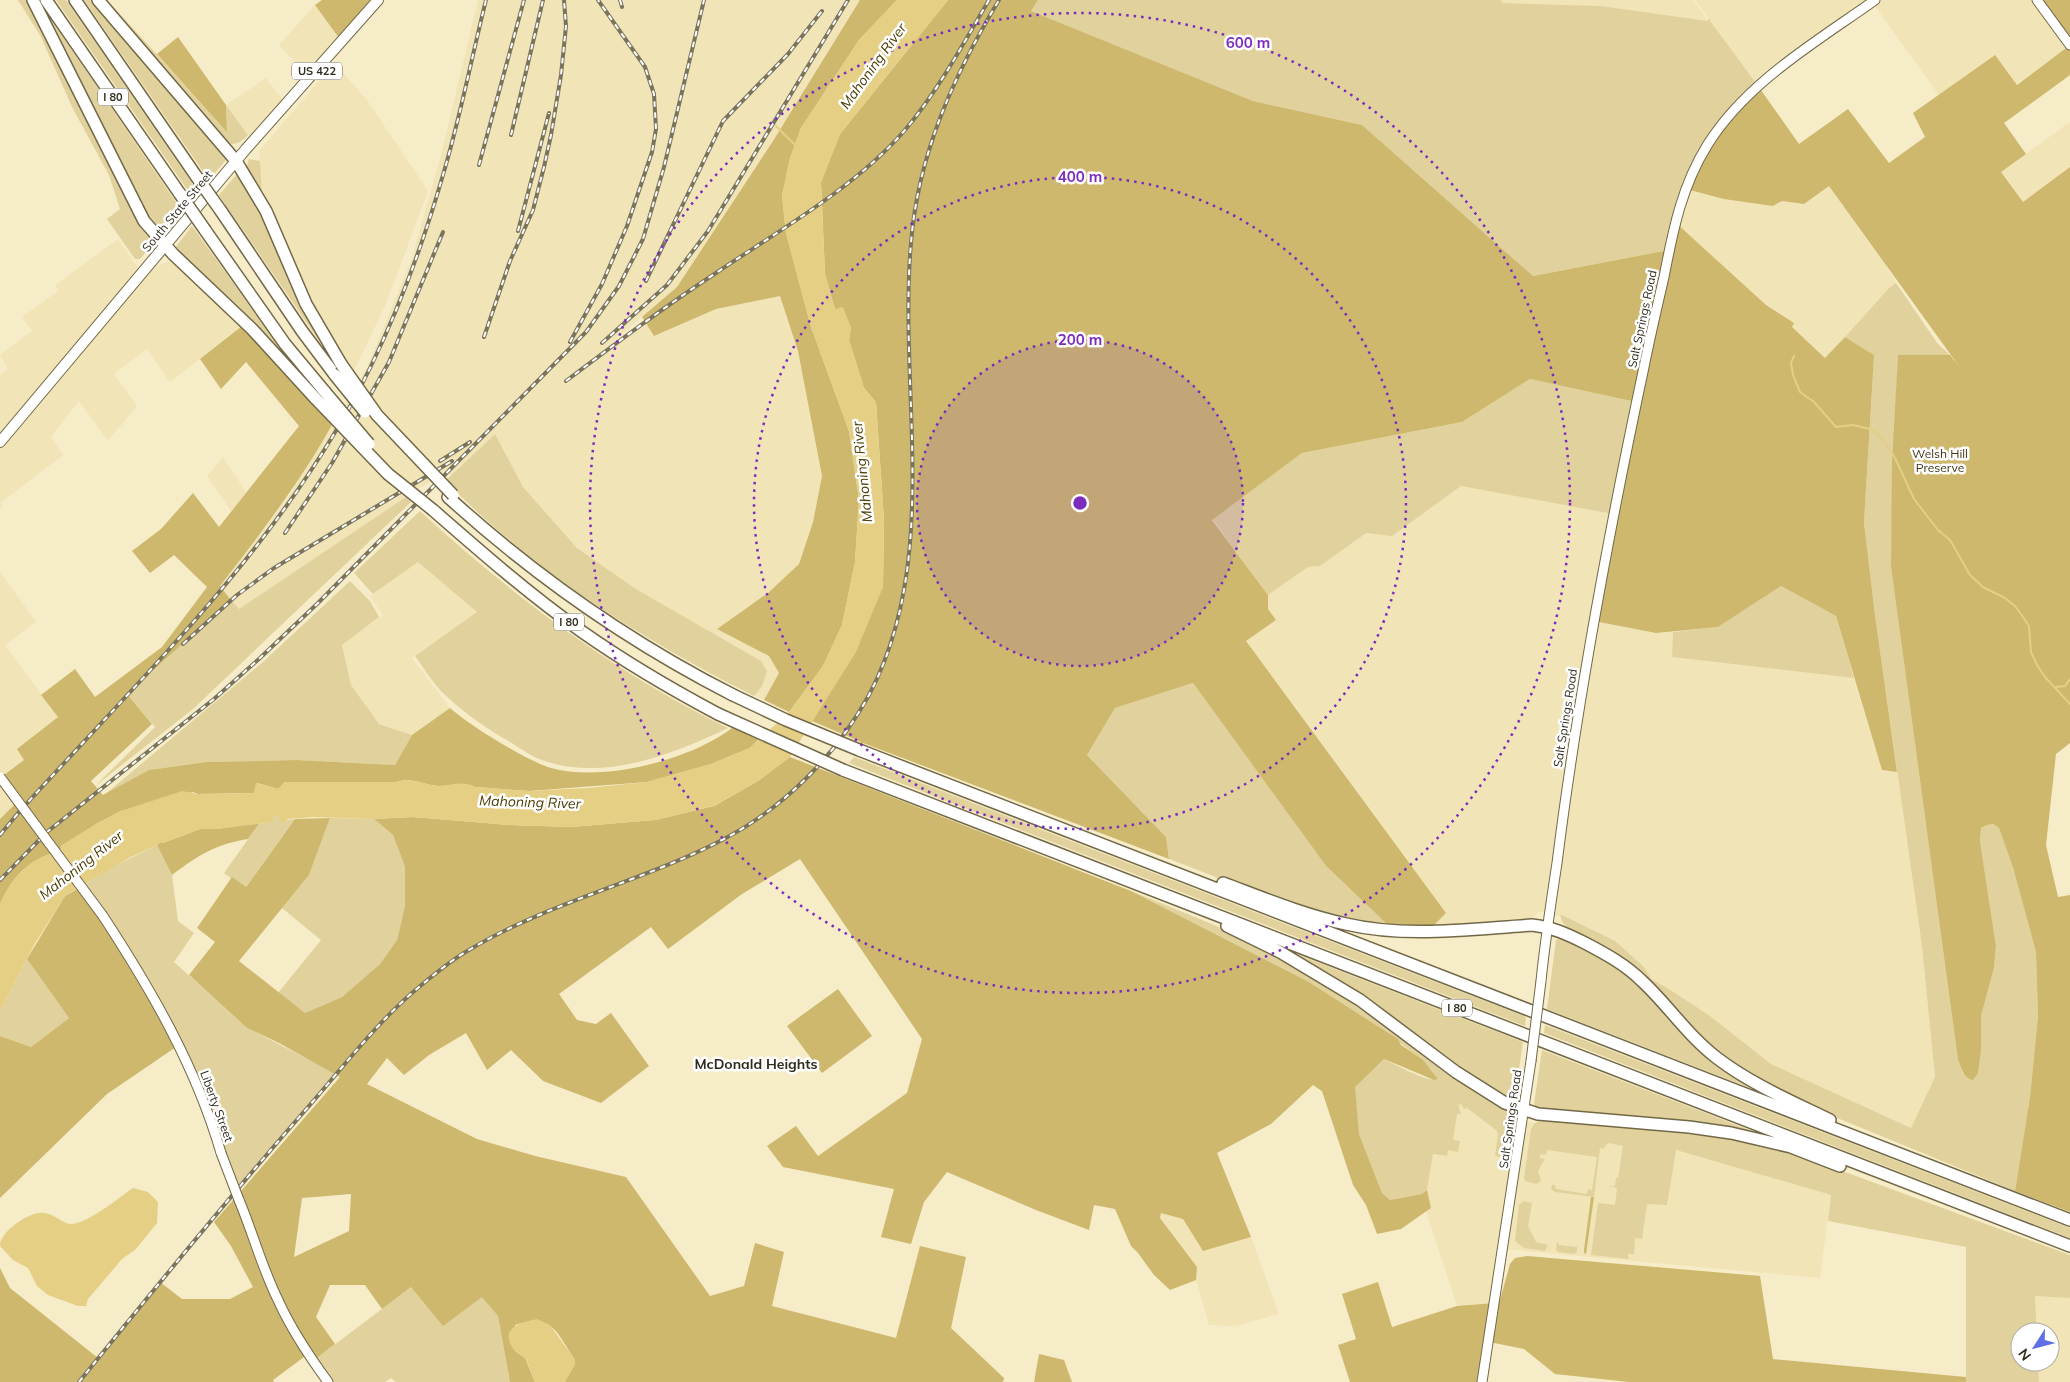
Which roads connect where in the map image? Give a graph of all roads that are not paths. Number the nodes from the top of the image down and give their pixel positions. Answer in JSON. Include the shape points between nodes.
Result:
{"nodes":[{"id":1,"x":33,"y":0,"type":"edge"},
{"id":2,"x":46,"y":0,"type":"edge"},
{"id":3,"x":75,"y":0,"type":"edge"},
{"id":4,"x":98,"y":0,"type":"edge"},
{"id":5,"x":378,"y":0,"type":"edge"},
{"id":6,"x":1875,"y":0,"type":"edge"},
{"id":7,"x":2038,"y":0,"type":"edge"},
{"id":8,"x":2070,"y":45,"type":"edge"},
{"id":9,"x":236,"y":161,"type":"junction"},
{"id":10,"x":165,"y":244,"type":"junction"},
{"id":11,"x":320,"y":396,"type":"junction"},
{"id":12,"x":0,"y":442,"type":"edge"},
{"id":13,"x":450,"y":496,"type":"junction"},
{"id":14,"x":0,"y":777,"type":"edge"},
{"id":15,"x":1168,"y":870,"type":"junction"},
{"id":16,"x":1135,"y":883,"type":"junction"},
{"id":17,"x":1548,"y":926,"type":"junction"},
{"id":18,"x":1524,"y":1109,"type":"junction"},
{"id":19,"x":1943,"y":1171,"type":"junction"},
{"id":20,"x":1948,"y":1198,"type":"junction"},
{"id":21,"x":2070,"y":1220,"type":"edge"},
{"id":22,"x":2070,"y":1246,"type":"edge"},
{"id":23,"x":328,"y":1382,"type":"edge"},
{"id":24,"x":1482,"y":1382,"type":"edge"}],
"edges":[{"from":1,"to":10,"type":"highway","via":[[132,201],[144,221]]},
{"from":2,"to":11,"type":"highway","number":"I 80","bridge":true},
{"from":3,"to":13,"type":"highway","number":"I 80","bridge":true,"via":[[335,375],[377,425]]},
{"from":4,"to":9,"type":"highway"},
{"from":5,"to":9,"type":"main road","name":"South State Street","number":"US 422"},
{"from":6,"to":17,"type":"main road","name":"Salt Springs Road","via":[[1758,86],[1707,145],[1688,183],[1675,222],[1613,514],[1572,755]]},
{"from":7,"to":8,"type":"main road"},
{"from":9,"to":10,"type":"main road","name":"South State Street","number":"US 422"},
{"from":9,"to":13,"type":"highway","bridge":true,"via":[[266,211],[306,304],[340,364],[377,415]]},
{"from":10,"to":11,"type":"highway"},
{"from":10,"to":12,"type":"main road","name":"South State Street","number":"US 422"},
{"from":11,"to":16,"type":"highway","number":"I 80","bridge":true,"via":[[433,510],[503,570],[581,631],[657,680],[718,714],[843,770]]},
{"from":13,"to":15,"type":"highway","number":"I 80","bridge":true,"via":[[529,567],[615,628],[692,674],[786,720]]},
{"from":14,"to":23,"type":"main road","name":"Liberty Street","bridge":true,"via":[[103,916],[169,1025],[192,1073],[268,1279],[285,1315]]},
{"from":15,"to":17,"type":"highway","via":[[1204,876],[1300,912],[1368,928],[1425,932]]},
{"from":15,"to":19,"type":"highway","number":"I 80"},
{"from":16,"to":18,"type":"highway","via":[[1172,904],[1280,952],[1360,1000],[1479,1088]]},
{"from":16,"to":20,"type":"highway","number":"I 80"},
{"from":17,"to":18,"type":"main road","name":"Salt Springs Road","bridge":true},
{"from":17,"to":19,"type":"highway","via":[[1619,962],[1643,981],[1704,1047],[1743,1076],[1831,1120],[1925,1158]]},
{"from":18,"to":20,"type":"highway","via":[[1538,1114],[1689,1127],[1750,1136],[1791,1147],[1907,1190]]},
{"from":18,"to":24,"type":"main road","name":"Salt Springs Road"},
{"from":19,"to":21,"type":"highway","number":"I 80"},
{"from":20,"to":22,"type":"highway","number":"I 80"}]}
